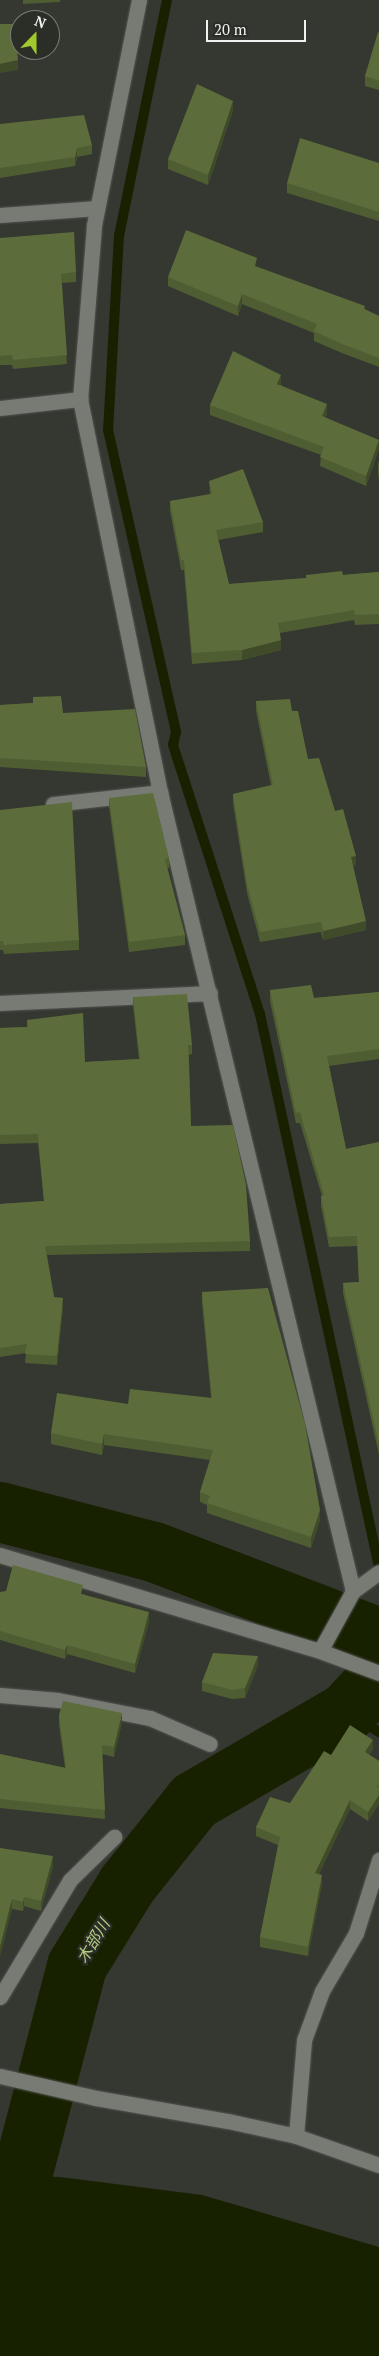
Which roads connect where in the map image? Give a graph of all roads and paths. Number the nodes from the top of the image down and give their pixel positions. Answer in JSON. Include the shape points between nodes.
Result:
{"nodes":[{"id":1,"x":139,"y":0,"type":"edge"},
{"id":2,"x":98,"y":208,"type":"junction"},
{"id":3,"x":0,"y":215,"type":"edge"},
{"id":4,"x":80,"y":399,"type":"junction"},
{"id":5,"x":0,"y":408,"type":"edge"},
{"id":6,"x":160,"y":792,"type":"junction"},
{"id":7,"x":38,"y":806,"type":"edge"},
{"id":8,"x":210,"y":993,"type":"junction"},
{"id":9,"x":0,"y":1003,"type":"edge"},
{"id":10,"x":0,"y":1555,"type":"edge"},
{"id":11,"x":379,"y":1572,"type":"edge"},
{"id":12,"x":353,"y":1591,"type":"junction"},
{"id":13,"x":320,"y":1651,"type":"junction"},
{"id":14,"x":379,"y":1672,"type":"edge"},
{"id":15,"x":0,"y":1695,"type":"edge"},
{"id":16,"x":210,"y":1744,"type":"dead end"},
{"id":17,"x":114,"y":1838,"type":"dead end"},
{"id":18,"x":379,"y":1860,"type":"edge"},
{"id":19,"x":0,"y":1997,"type":"edge"},
{"id":20,"x":0,"y":2076,"type":"edge"},
{"id":21,"x":296,"y":2136,"type":"junction"},
{"id":22,"x":379,"y":2165,"type":"edge"}],
"edges":[{"from":1,"to":2,"type":"street"},
{"from":2,"to":3,"type":"street"},
{"from":2,"to":4,"type":"street"},
{"from":4,"to":5,"type":"street"},
{"from":4,"to":6,"type":"street"},
{"from":6,"to":7,"type":"street"},
{"from":6,"to":8,"type":"street"},
{"from":8,"to":9,"type":"street"},
{"from":8,"to":12,"type":"street"},
{"from":10,"to":13,"type":"street"},
{"from":11,"to":12,"type":"street"},
{"from":12,"to":13,"type":"street"},
{"from":13,"to":14,"type":"street"},
{"from":15,"to":16,"type":"street","via":[[58,1700],[150,1718]]},
{"from":17,"to":19,"type":"street","via":[[70,1880]]},
{"from":18,"to":21,"type":"street","via":[[356,1933],[322,1991],[304,2040]]},
{"from":20,"to":21,"type":"street"},
{"from":21,"to":22,"type":"street"}]}
